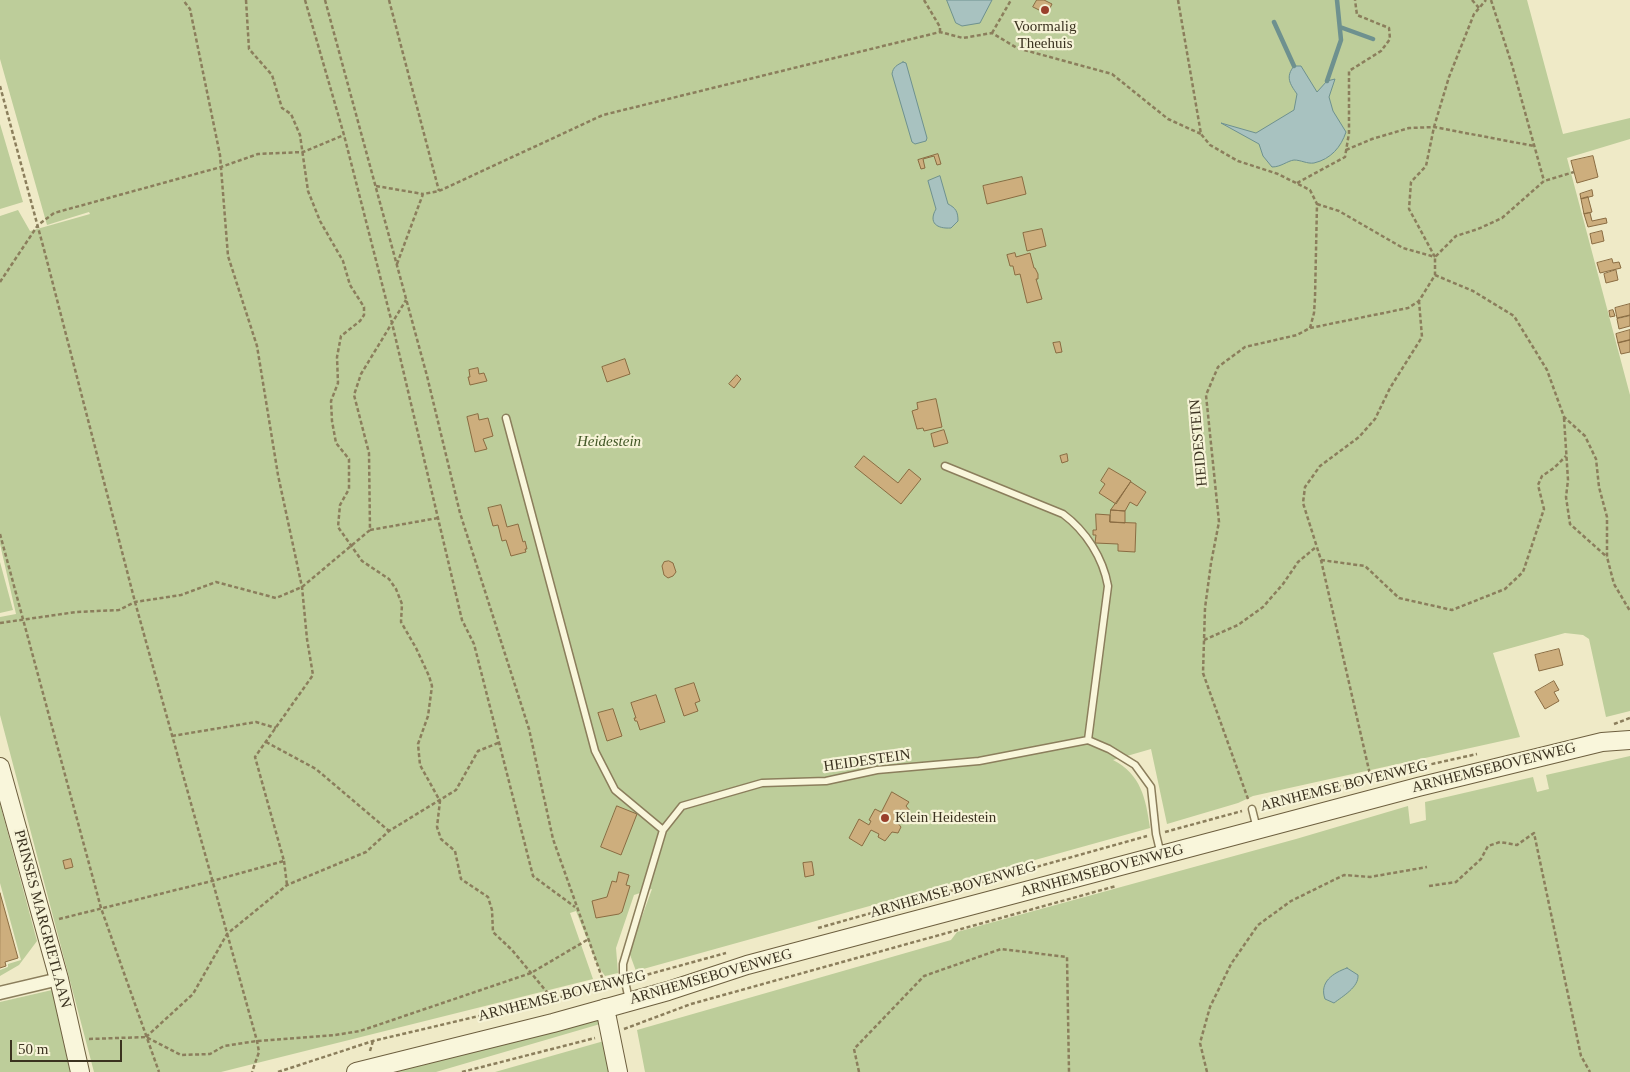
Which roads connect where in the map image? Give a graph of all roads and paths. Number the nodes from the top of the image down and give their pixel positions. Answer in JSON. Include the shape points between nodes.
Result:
{"nodes":[{"id":1,"x":183,"y":0,"type":"edge"},
{"id":2,"x":246,"y":0,"type":"edge"},
{"id":3,"x":305,"y":0,"type":"edge"},
{"id":4,"x":325,"y":0,"type":"edge"},
{"id":5,"x":389,"y":0,"type":"edge"},
{"id":6,"x":924,"y":0,"type":"edge"},
{"id":7,"x":1011,"y":0,"type":"edge"},
{"id":8,"x":1178,"y":0,"type":"edge"},
{"id":9,"x":1355,"y":0,"type":"edge"},
{"id":10,"x":1472,"y":0,"type":"edge"},
{"id":11,"x":1486,"y":0,"type":"edge"},
{"id":12,"x":1491,"y":0,"type":"edge"},
{"id":13,"x":1479,"y":8,"type":"junction"},
{"id":14,"x":940,"y":32,"type":"junction"},
{"id":15,"x":992,"y":32,"type":"junction"},
{"id":16,"x":0,"y":86,"type":"edge"},
{"id":17,"x":1434,"y":127,"type":"junction"},
{"id":18,"x":344,"y":134,"type":"junction"},
{"id":19,"x":1201,"y":134,"type":"junction"},
{"id":20,"x":1534,"y":146,"type":"junction"},
{"id":21,"x":1346,"y":150,"type":"junction"},
{"id":22,"x":302,"y":152,"type":"junction"},
{"id":23,"x":221,"y":167,"type":"junction"},
{"id":24,"x":1574,"y":172,"type":"dead end"},
{"id":25,"x":1544,"y":182,"type":"junction"},
{"id":26,"x":1297,"y":183,"type":"junction"},
{"id":27,"x":376,"y":186,"type":"junction"},
{"id":28,"x":439,"y":191,"type":"junction"},
{"id":29,"x":423,"y":194,"type":"junction"},
{"id":30,"x":1317,"y":204,"type":"junction"},
{"id":31,"x":38,"y":225,"type":"junction"},
{"id":32,"x":1435,"y":257,"type":"junction"},
{"id":33,"x":397,"y":265,"type":"junction"},
{"id":34,"x":1435,"y":275,"type":"junction"},
{"id":35,"x":0,"y":282,"type":"edge"},
{"id":36,"x":406,"y":300,"type":"junction"},
{"id":37,"x":1419,"y":301,"type":"junction"},
{"id":38,"x":392,"y":322,"type":"junction"},
{"id":39,"x":1310,"y":328,"type":"junction"},
{"id":40,"x":1564,"y":417,"type":"junction"},
{"id":41,"x":506,"y":418,"type":"dead end"},
{"id":42,"x":1566,"y":456,"type":"junction"},
{"id":43,"x":945,"y":466,"type":"dead end"},
{"id":44,"x":438,"y":518,"type":"junction"},
{"id":45,"x":370,"y":530,"type":"junction"},
{"id":46,"x":0,"y":534,"type":"edge"},
{"id":47,"x":351,"y":546,"type":"junction"},
{"id":48,"x":1316,"y":547,"type":"junction"},
{"id":49,"x":1607,"y":557,"type":"junction"},
{"id":50,"x":1321,"y":560,"type":"junction"},
{"id":51,"x":302,"y":587,"type":"junction"},
{"id":52,"x":135,"y":602,"type":"junction"},
{"id":53,"x":1630,"y":610,"type":"edge"},
{"id":54,"x":22,"y":620,"type":"junction"},
{"id":55,"x":0,"y":623,"type":"edge"},
{"id":56,"x":1204,"y":640,"type":"junction"},
{"id":57,"x":1630,"y":718,"type":"edge"},
{"id":58,"x":276,"y":728,"type":"junction"},
{"id":59,"x":1630,"y":728,"type":"edge"},
{"id":60,"x":1605,"y":734,"type":"junction"},
{"id":61,"x":172,"y":736,"type":"junction"},
{"id":62,"x":1088,"y":740,"type":"junction"},
{"id":63,"x":1630,"y":740,"type":"edge"},
{"id":64,"x":266,"y":742,"type":"junction"},
{"id":65,"x":498,"y":742,"type":"junction"},
{"id":66,"x":1479,"y":754,"type":"dead end"},
{"id":67,"x":0,"y":767,"type":"edge"},
{"id":68,"x":1371,"y":779,"type":"junction"},
{"id":69,"x":440,"y":801,"type":"junction"},
{"id":70,"x":1252,"y":809,"type":"junction"},
{"id":71,"x":663,"y":830,"type":"junction"},
{"id":72,"x":1257,"y":830,"type":"junction"},
{"id":73,"x":389,"y":831,"type":"junction"},
{"id":74,"x":1156,"y":834,"type":"junction"},
{"id":75,"x":1162,"y":855,"type":"junction"},
{"id":76,"x":284,"y":861,"type":"junction"},
{"id":77,"x":1427,"y":868,"type":"dead end"},
{"id":78,"x":212,"y":882,"type":"junction"},
{"id":79,"x":1122,"y":884,"type":"dead end"},
{"id":80,"x":287,"y":885,"type":"junction"},
{"id":81,"x":1429,"y":886,"type":"dead end"},
{"id":82,"x":574,"y":906,"type":"dead end"},
{"id":83,"x":101,"y":908,"type":"junction"},
{"id":84,"x":44,"y":924,"type":"junction"},
{"id":85,"x":814,"y":929,"type":"dead end"},
{"id":86,"x":227,"y":934,"type":"junction"},
{"id":87,"x":587,"y":940,"type":"dead end"},
{"id":88,"x":729,"y":953,"type":"dead end"},
{"id":89,"x":530,"y":973,"type":"junction"},
{"id":90,"x":59,"y":979,"type":"junction"},
{"id":91,"x":625,"y":981,"type":"junction"},
{"id":92,"x":605,"y":987,"type":"junction"},
{"id":93,"x":0,"y":993,"type":"edge"},
{"id":94,"x":555,"y":998,"type":"junction"},
{"id":95,"x":629,"y":1002,"type":"junction"},
{"id":96,"x":605,"y":1008,"type":"junction"},
{"id":97,"x":610,"y":1034,"type":"junction"},
{"id":98,"x":146,"y":1037,"type":"junction"},
{"id":99,"x":73,"y":1039,"type":"junction"},
{"id":100,"x":257,"y":1041,"type":"junction"},
{"id":101,"x":80,"y":1072,"type":"edge"},
{"id":102,"x":159,"y":1072,"type":"edge"},
{"id":103,"x":252,"y":1072,"type":"edge"},
{"id":104,"x":278,"y":1072,"type":"edge"},
{"id":105,"x":356,"y":1072,"type":"edge"},
{"id":106,"x":462,"y":1072,"type":"edge"},
{"id":107,"x":618,"y":1072,"type":"edge"},
{"id":108,"x":859,"y":1072,"type":"edge"},
{"id":109,"x":1070,"y":1072,"type":"edge"},
{"id":110,"x":1207,"y":1072,"type":"edge"},
{"id":111,"x":1590,"y":1072,"type":"edge"}],
"edges":[{"from":1,"to":23,"type":"path","via":[[190,9]]},
{"from":2,"to":22,"type":"path","via":[[248,49],[272,75],[282,108],[291,114],[300,135]]},
{"from":3,"to":18,"type":"path"},
{"from":4,"to":27,"type":"path"},
{"from":5,"to":28,"type":"path"},
{"from":6,"to":14,"type":"path"},
{"from":7,"to":15,"type":"path"},
{"from":8,"to":19,"type":"path"},
{"from":9,"to":21,"type":"path","via":[[1357,15],[1389,28],[1390,39],[1382,51],[1349,71]]},
{"from":10,"to":13,"type":"path"},
{"from":11,"to":13,"type":"path"},
{"from":12,"to":20,"type":"path"},
{"from":13,"to":17,"type":"path","via":[[1449,77]]},
{"from":14,"to":15,"type":"path","via":[[963,38]]},
{"from":14,"to":28,"type":"path","via":[[602,114]]},
{"from":15,"to":19,"type":"path","via":[[1017,48],[1112,74],[1168,120]]},
{"from":16,"to":31,"type":"path"},
{"from":17,"to":20,"type":"path"},
{"from":17,"to":21,"type":"path","via":[[1409,128],[1372,138]]},
{"from":17,"to":32,"type":"path","via":[[1426,166],[1412,182],[1409,209]]},
{"from":18,"to":22,"type":"path"},
{"from":18,"to":38,"type":"path"},
{"from":19,"to":26,"type":"path","via":[[1210,145],[1238,161]]},
{"from":20,"to":25,"type":"path"},
{"from":21,"to":26,"type":"path","via":[[1345,157]]},
{"from":22,"to":23,"type":"path","via":[[258,154]]},
{"from":22,"to":47,"type":"path","via":[[308,191],[320,222],[364,307],[360,321],[341,336],[337,357],[338,383],[331,401],[336,443],[349,459],[349,489],[340,505],[338,527]]},
{"from":23,"to":31,"type":"path","via":[[54,212]]},
{"from":23,"to":51,"type":"path","via":[[228,256],[257,346],[278,475]]},
{"from":24,"to":25,"type":"path"},
{"from":25,"to":32,"type":"path","via":[[1502,218],[1456,236]]},
{"from":26,"to":30,"type":"path","via":[[1310,190]]},
{"from":27,"to":29,"type":"path"},
{"from":27,"to":33,"type":"path"},
{"from":28,"to":29,"type":"path"},
{"from":29,"to":33,"type":"path"},
{"from":30,"to":32,"type":"path","via":[[1339,211],[1403,248]]},
{"from":30,"to":39,"type":"path","via":[[1315,298]]},
{"from":31,"to":35,"type":"path"},
{"from":31,"to":52,"type":"path"},
{"from":32,"to":34,"type":"path"},
{"from":33,"to":36,"type":"path"},
{"from":34,"to":37,"type":"path"},
{"from":34,"to":40,"type":"path","via":[[1473,291],[1514,316],[1547,370]]},
{"from":36,"to":38,"type":"path"},
{"from":36,"to":92,"type":"path","via":[[428,376],[460,514],[529,728],[553,839]]},
{"from":37,"to":39,"type":"path","name":"HEIDESTEIN","via":[[1408,308]]},
{"from":37,"to":48,"type":"path","via":[[1422,337],[1375,419],[1359,437],[1320,466],[1305,488],[1303,504]]},
{"from":38,"to":44,"type":"path"},
{"from":38,"to":45,"type":"path","via":[[361,374],[354,395],[369,453]]},
{"from":39,"to":56,"type":"path","name":"HEIDESTEIN","via":[[1297,335],[1245,347],[1218,367],[1206,395],[1219,522],[1205,608]]},
{"from":40,"to":42,"type":"path"},
{"from":40,"to":49,"type":"path","via":[[1585,436],[1596,459],[1606,517]]},
{"from":41,"to":71,"type":"lane","via":[[595,750],[615,790]]},
{"from":42,"to":49,"type":"path","via":[[1570,524]]},
{"from":42,"to":50,"type":"path","via":[[1542,476],[1538,485],[1544,509],[1522,572],[1505,589],[1452,610],[1399,598],[1365,566]]},
{"from":43,"to":62,"type":"lane","via":[[1063,514],[1075,523],[1100,558],[1108,586]]},
{"from":44,"to":45,"type":"path"},
{"from":44,"to":65,"type":"path","via":[[462,620],[474,644]]},
{"from":45,"to":47,"type":"path"},
{"from":46,"to":54,"type":"path"},
{"from":47,"to":51,"type":"path"},
{"from":47,"to":69,"type":"path","via":[[362,561],[389,578],[396,589],[402,604],[401,622],[429,676],[432,686],[428,716],[418,744],[420,765]]},
{"from":48,"to":50,"type":"path"},
{"from":48,"to":56,"type":"path","via":[[1298,562],[1263,607],[1238,625]]},
{"from":49,"to":53,"type":"path","via":[[1614,584]]},
{"from":50,"to":68,"type":"path"},
{"from":51,"to":52,"type":"path","via":[[276,598],[216,582],[181,595]]},
{"from":51,"to":58,"type":"path","via":[[313,675]]},
{"from":52,"to":54,"type":"path","via":[[119,610]]},
{"from":52,"to":61,"type":"path"},
{"from":54,"to":55,"type":"path"},
{"from":54,"to":83,"type":"path"},
{"from":56,"to":70,"type":"path","name":"HEIDESTEIN","via":[[1203,673]]},
{"from":57,"to":60,"type":"path"},
{"from":58,"to":61,"type":"path","via":[[256,722]]},
{"from":58,"to":64,"type":"path"},
{"from":59,"to":60,"type":"main road","name":"ARNHEMSEBOVENWEG"},
{"from":60,"to":63,"type":"main road","name":"ARNHEMSEBOVENWEG"},
{"from":60,"to":72,"type":"main road","name":"ARNHEMSEBOVENWEG"},
{"from":61,"to":78,"type":"path"},
{"from":62,"to":71,"type":"lane","name":"HEIDESTEIN","via":[[979,761],[877,770],[826,781],[762,783],[682,806]]},
{"from":62,"to":74,"type":"lane","via":[[1134,765],[1152,787]]},
{"from":64,"to":73,"type":"path","via":[[316,769]]},
{"from":64,"to":76,"type":"path","via":[[255,757]]},
{"from":65,"to":69,"type":"path","via":[[478,751],[456,790]]},
{"from":65,"to":82,"type":"path","via":[[533,876]]},
{"from":66,"to":68,"type":"path","name":"ARNHEMSE BOVENWEG"},
{"from":67,"to":84,"type":"main road","name":"PRINSES MARGRIETLAAN"},
{"from":68,"to":70,"type":"path","name":"ARNHEMSE BOVENWEG"},
{"from":69,"to":73,"type":"path"},
{"from":69,"to":89,"type":"path","via":[[437,827],[441,839],[455,851],[461,879],[488,897],[493,932]]},
{"from":70,"to":72,"type":"lane"},
{"from":70,"to":74,"type":"path","name":"ARNHEMSE BOVENWEG"},
{"from":71,"to":91,"type":"lane","name":"HEIDESTEIN","via":[[625,952],[622,972]]},
{"from":72,"to":75,"type":"main road","name":"ARNHEMSEBOVENWEG"},
{"from":73,"to":80,"type":"path","via":[[366,852]]},
{"from":74,"to":75,"type":"lane"},
{"from":74,"to":85,"type":"path","name":"ARNHEMSE BOVENWEG"},
{"from":75,"to":95,"type":"main road","name":"ARNHEMSEBOVENWEG","via":[[746,965]]},
{"from":76,"to":78,"type":"path"},
{"from":76,"to":80,"type":"path"},
{"from":77,"to":110,"type":"path","via":[[1370,877],[1344,875],[1291,901],[1258,925],[1232,964],[1210,1007],[1200,1043]]},
{"from":78,"to":83,"type":"path"},
{"from":78,"to":86,"type":"path"},
{"from":79,"to":97,"type":"path","via":[[691,1004]]},
{"from":80,"to":86,"type":"path"},
{"from":81,"to":111,"type":"path","via":[[1456,882],[1481,859],[1488,846],[1500,842],[1517,844],[1534,833],[1581,1056]]},
{"from":83,"to":84,"type":"path"},
{"from":83,"to":98,"type":"path"},
{"from":84,"to":90,"type":"main road","name":"PRINSES MARGRIETLAAN"},
{"from":86,"to":98,"type":"path","via":[[193,994]]},
{"from":86,"to":100,"type":"path"},
{"from":87,"to":89,"type":"path"},
{"from":88,"to":91,"type":"path","name":"ARNHEMSE BOVENWEG"},
{"from":89,"to":94,"type":"path"},
{"from":89,"to":100,"type":"path","via":[[360,1031]]},
{"from":90,"to":93,"type":"street"},
{"from":90,"to":99,"type":"main road","name":"PRINSES MARGRIETLAAN"},
{"from":91,"to":92,"type":"path","name":"ARNHEMSE BOVENWEG"},
{"from":91,"to":95,"type":"lane","name":"HEIDESTEIN"},
{"from":92,"to":94,"type":"path","name":"ARNHEMSE BOVENWEG"},
{"from":94,"to":104,"type":"path","name":"ARNHEMSE BOVENWEG","via":[[373,1041]]},
{"from":95,"to":96,"type":"main road","name":"ARNHEMSEBOVENWEG"},
{"from":96,"to":97,"type":"main road"},
{"from":96,"to":105,"type":"main road","name":"ARNHEMSE BOVENWEG"},
{"from":97,"to":106,"type":"path"},
{"from":97,"to":107,"type":"main road"},
{"from":98,"to":99,"type":"path"},
{"from":98,"to":100,"type":"path","via":[[181,1055],[210,1054],[224,1046]]},
{"from":98,"to":102,"type":"path"},
{"from":99,"to":101,"type":"main road","name":"PRINSES MARGRIETLAAN"},
{"from":100,"to":103,"type":"path","via":[[259,1052]]},
{"from":108,"to":109,"type":"path","via":[[854,1049],[924,976],[1001,949],[1067,957]]}]}
